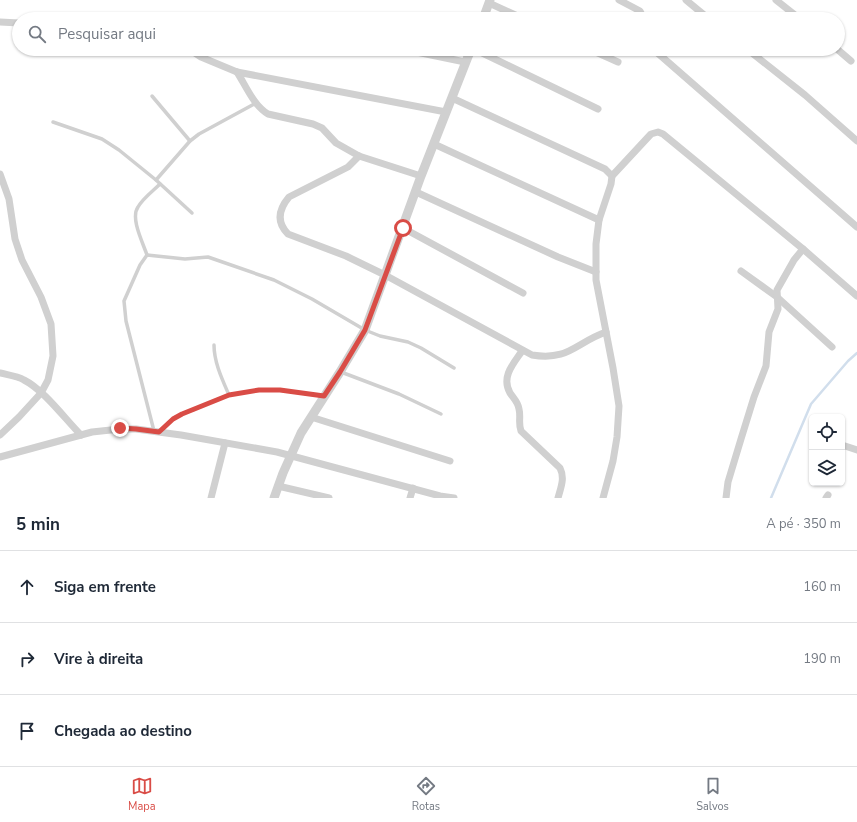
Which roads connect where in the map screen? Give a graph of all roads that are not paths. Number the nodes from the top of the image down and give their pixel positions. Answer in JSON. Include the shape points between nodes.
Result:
{"nodes":[{"id":1,"x":618,"y":0,"type":"edge"},
{"id":2,"x":686,"y":0,"type":"edge"},
{"id":3,"x":776,"y":0,"type":"edge"},
{"id":4,"x":489,"y":1,"type":"edge"},
{"id":5,"x":485,"y":12,"type":"edge"},
{"id":6,"x":510,"y":12,"type":"edge"},
{"id":7,"x":640,"y":12,"type":"edge"},
{"id":8,"x":701,"y":12,"type":"edge"},
{"id":9,"x":791,"y":12,"type":"edge"},
{"id":10,"x":0,"y":22,"type":"edge"},
{"id":11,"x":12,"y":22,"type":"edge"},
{"id":12,"x":845,"y":55,"type":"edge"},
{"id":13,"x":200,"y":56,"type":"edge"},
{"id":14,"x":436,"y":56,"type":"edge"},
{"id":15,"x":468,"y":56,"type":"edge"},
{"id":16,"x":487,"y":56,"type":"edge"},
{"id":17,"x":605,"y":56,"type":"edge"},
{"id":18,"x":661,"y":56,"type":"edge"},
{"id":19,"x":756,"y":56,"type":"edge"},
{"id":20,"x":851,"y":60,"type":"dead end"},
{"id":21,"x":465,"y":62,"type":"junction"},
{"id":22,"x":618,"y":62,"type":"dead end"},
{"id":23,"x":238,"y":72,"type":"junction"},
{"id":24,"x":152,"y":96,"type":"dead end"},
{"id":25,"x":452,"y":98,"type":"junction"},
{"id":26,"x":256,"y":103,"type":"junction"},
{"id":27,"x":598,"y":109,"type":"dead end"},
{"id":28,"x":446,"y":112,"type":"junction"},
{"id":29,"x":53,"y":122,"type":"dead end"},
{"id":30,"x":190,"y":141,"type":"junction"},
{"id":31,"x":857,"y":141,"type":"edge"},
{"id":32,"x":434,"y":144,"type":"junction"},
{"id":33,"x":359,"y":156,"type":"junction"},
{"id":34,"x":0,"y":174,"type":"edge"},
{"id":35,"x":421,"y":176,"type":"junction"},
{"id":36,"x":612,"y":176,"type":"junction"},
{"id":37,"x":156,"y":180,"type":"junction"},
{"id":38,"x":160,"y":184,"type":"junction"},
{"id":39,"x":416,"y":192,"type":"junction"},
{"id":40,"x":192,"y":213,"type":"dead end"},
{"id":41,"x":599,"y":220,"type":"junction"},
{"id":42,"x":857,"y":227,"type":"edge"},
{"id":43,"x":403,"y":228,"type":"junction"},
{"id":44,"x":803,"y":249,"type":"junction"},
{"id":45,"x":147,"y":255,"type":"junction"},
{"id":46,"x":741,"y":271,"type":"dead end"},
{"id":47,"x":596,"y":272,"type":"junction"},
{"id":48,"x":385,"y":275,"type":"junction"},
{"id":49,"x":523,"y":293,"type":"dead end"},
{"id":50,"x":857,"y":296,"type":"edge"},
{"id":51,"x":777,"y":297,"type":"junction"},
{"id":52,"x":365,"y":330,"type":"junction"},
{"id":53,"x":606,"y":332,"type":"junction"},
{"id":54,"x":214,"y":345,"type":"dead end"},
{"id":55,"x":832,"y":347,"type":"dead end"},
{"id":56,"x":522,"y":350,"type":"junction"},
{"id":57,"x":454,"y":368,"type":"dead end"},
{"id":58,"x":340,"y":372,"type":"junction"},
{"id":59,"x":0,"y":374,"type":"edge"},
{"id":60,"x":41,"y":393,"type":"junction"},
{"id":61,"x":229,"y":395,"type":"junction"},
{"id":62,"x":324,"y":396,"type":"junction"},
{"id":63,"x":441,"y":414,"type":"dead end"},
{"id":64,"x":311,"y":417,"type":"junction"},
{"id":65,"x":157,"y":432,"type":"junction"},
{"id":66,"x":0,"y":434,"type":"edge"},
{"id":67,"x":81,"y":435,"type":"junction"},
{"id":68,"x":225,"y":443,"type":"junction"},
{"id":69,"x":845,"y":446,"type":"edge"},
{"id":70,"x":857,"y":450,"type":"edge"},
{"id":71,"x":290,"y":456,"type":"junction"},
{"id":72,"x":0,"y":457,"type":"edge"},
{"id":73,"x":450,"y":461,"type":"dead end"},
{"id":74,"x":278,"y":486,"type":"junction"},
{"id":75,"x":412,"y":488,"type":"junction"},
{"id":76,"x":211,"y":498,"type":"edge"},
{"id":77,"x":274,"y":498,"type":"edge"},
{"id":78,"x":329,"y":498,"type":"edge"},
{"id":79,"x":410,"y":498,"type":"edge"},
{"id":80,"x":454,"y":498,"type":"edge"},
{"id":81,"x":558,"y":498,"type":"edge"},
{"id":82,"x":603,"y":498,"type":"edge"},
{"id":83,"x":726,"y":498,"type":"edge"}],
"edges":[{"from":1,"to":7,"type":"street"},
{"from":2,"to":8,"type":"street"},
{"from":3,"to":9,"type":"street"},
{"from":4,"to":5,"type":"street"},
{"from":4,"to":6,"type":"street"},
{"from":10,"to":11,"type":"street"},
{"from":12,"to":20,"type":"street"},
{"from":13,"to":23,"type":"street"},
{"from":14,"to":21,"type":"street"},
{"from":15,"to":21,"type":"street"},
{"from":16,"to":27,"type":"street"},
{"from":17,"to":22,"type":"street"},
{"from":18,"to":42,"type":"street"},
{"from":19,"to":31,"type":"street","via":[[806,95]]},
{"from":21,"to":25,"type":"street"},
{"from":23,"to":26,"type":"street"},
{"from":23,"to":28,"type":"street"},
{"from":24,"to":30,"type":"lane"},
{"from":25,"to":28,"type":"street"},
{"from":25,"to":36,"type":"street","via":[[605,169]]},
{"from":26,"to":30,"type":"lane"},
{"from":26,"to":33,"type":"street","via":[[268,114],[322,128],[336,142]]},
{"from":28,"to":32,"type":"street"},
{"from":29,"to":37,"type":"lane","via":[[102,138]]},
{"from":30,"to":37,"type":"lane"},
{"from":32,"to":35,"type":"street"},
{"from":32,"to":41,"type":"street"},
{"from":33,"to":35,"type":"street"},
{"from":33,"to":48,"type":"street","via":[[348,167],[290,197],[283,204],[280,220],[282,228],[288,234],[346,256]]},
{"from":34,"to":60,"type":"street","via":[[9,198],[15,239],[22,260],[41,297],[51,324],[53,356],[48,380]]},
{"from":35,"to":39,"type":"street"},
{"from":36,"to":41,"type":"street"},
{"from":36,"to":44,"type":"street","via":[[651,134],[658,132]]},
{"from":37,"to":38,"type":"lane"},
{"from":38,"to":40,"type":"lane"},
{"from":38,"to":45,"type":"lane","via":[[137,207],[135,213],[135,222]]},
{"from":39,"to":43,"type":"street"},
{"from":39,"to":47,"type":"street"},
{"from":41,"to":47,"type":"street"},
{"from":43,"to":48,"type":"street"},
{"from":43,"to":49,"type":"street"},
{"from":44,"to":50,"type":"street"},
{"from":44,"to":51,"type":"street","via":[[779,285]]},
{"from":45,"to":52,"type":"lane","via":[[185,259],[208,257],[236,266],[274,280]]},
{"from":45,"to":65,"type":"lane","via":[[124,301],[126,321]]},
{"from":46,"to":51,"type":"street"},
{"from":47,"to":53,"type":"street"},
{"from":48,"to":52,"type":"street"},
{"from":48,"to":56,"type":"street"},
{"from":51,"to":55,"type":"street"},
{"from":51,"to":83,"type":"street","via":[[778,309],[769,332],[766,366],[728,482]]},
{"from":52,"to":57,"type":"lane","via":[[408,342]]},
{"from":52,"to":58,"type":"street"},
{"from":53,"to":56,"type":"street","via":[[559,356],[532,355]]},
{"from":53,"to":82,"type":"street","via":[[619,406],[613,461]]},
{"from":54,"to":61,"type":"lane","via":[[216,361]]},
{"from":56,"to":81,"type":"street","via":[[507,376],[506,383],[517,400],[521,431],[560,468],[564,477]]},
{"from":58,"to":62,"type":"street"},
{"from":58,"to":63,"type":"lane","via":[[399,394]]},
{"from":59,"to":60,"type":"street","via":[[23,379]]},
{"from":60,"to":66,"type":"street"},
{"from":60,"to":67,"type":"street"},
{"from":61,"to":62,"type":"lane","via":[[259,390],[280,390]]},
{"from":61,"to":65,"type":"lane","via":[[182,414]]},
{"from":62,"to":64,"type":"street"},
{"from":64,"to":71,"type":"street"},
{"from":64,"to":73,"type":"street"},
{"from":65,"to":67,"type":"street","via":[[120,428]]},
{"from":65,"to":68,"type":"street"},
{"from":67,"to":72,"type":"street"},
{"from":68,"to":71,"type":"street"},
{"from":68,"to":76,"type":"street"},
{"from":69,"to":70,"type":"street"},
{"from":71,"to":74,"type":"street"},
{"from":71,"to":75,"type":"street"},
{"from":74,"to":77,"type":"street"},
{"from":74,"to":78,"type":"street"},
{"from":75,"to":79,"type":"street"},
{"from":75,"to":80,"type":"street"}]}
